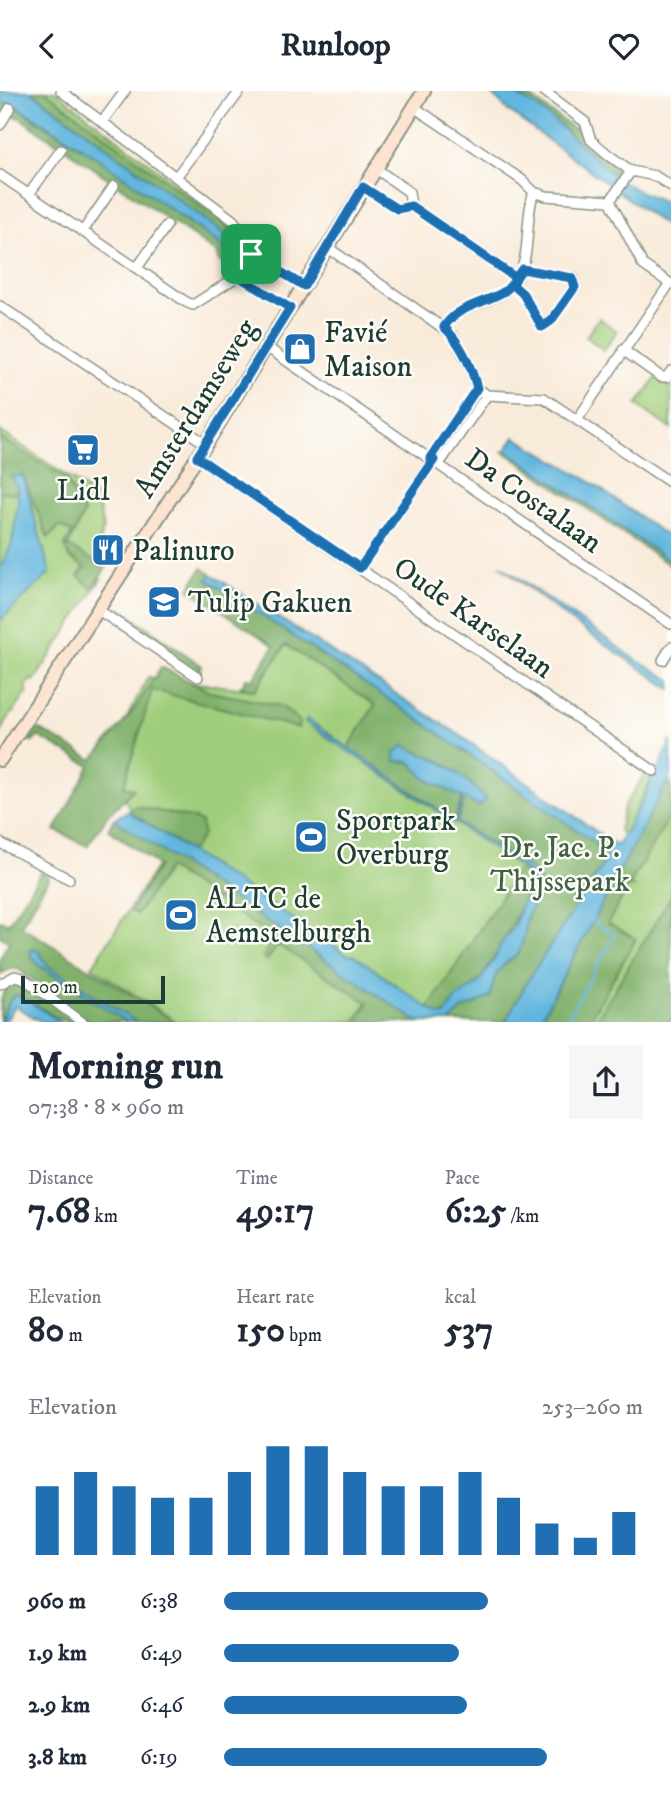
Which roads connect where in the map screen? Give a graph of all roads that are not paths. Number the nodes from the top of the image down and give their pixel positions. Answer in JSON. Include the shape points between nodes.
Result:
{"nodes":[{"id":1,"x":61,"y":91,"type":"edge"},
{"id":2,"x":125,"y":91,"type":"edge"},
{"id":3,"x":240,"y":91,"type":"edge"},
{"id":4,"x":424,"y":91,"type":"edge"},
{"id":5,"x":544,"y":91,"type":"edge"},
{"id":6,"x":414,"y":107,"type":"junction"},
{"id":7,"x":10,"y":108,"type":"dead end"},
{"id":8,"x":102,"y":122,"type":"junction"},
{"id":9,"x":0,"y":125,"type":"edge"},
{"id":10,"x":61,"y":150,"type":"dead end"},
{"id":11,"x":374,"y":168,"type":"junction"},
{"id":12,"x":631,"y":171,"type":"junction"},
{"id":13,"x":0,"y":175,"type":"edge"},
{"id":14,"x":176,"y":177,"type":"junction"},
{"id":15,"x":114,"y":186,"type":"dead end"},
{"id":16,"x":671,"y":186,"type":"edge"},
{"id":17,"x":363,"y":187,"type":"junction"},
{"id":18,"x":534,"y":192,"type":"junction"},
{"id":19,"x":29,"y":194,"type":"junction"},
{"id":20,"x":610,"y":201,"type":"junction"},
{"id":21,"x":411,"y":206,"type":"junction"},
{"id":22,"x":167,"y":225,"type":"dead end"},
{"id":23,"x":83,"y":231,"type":"junction"},
{"id":24,"x":327,"y":247,"type":"junction"},
{"id":25,"x":251,"y":254,"type":"junction"},
{"id":26,"x":137,"y":268,"type":"junction"},
{"id":27,"x":238,"y":276,"type":"junction"},
{"id":28,"x":517,"y":277,"type":"junction"},
{"id":29,"x":671,"y":284,"type":"edge"},
{"id":30,"x":304,"y":286,"type":"junction"},
{"id":31,"x":0,"y":306,"type":"edge"},
{"id":32,"x":290,"y":308,"type":"junction"},
{"id":33,"x":444,"y":327,"type":"junction"},
{"id":34,"x":265,"y":347,"type":"junction"},
{"id":35,"x":623,"y":350,"type":"junction"},
{"id":36,"x":671,"y":372,"type":"edge"},
{"id":37,"x":477,"y":388,"type":"junction"},
{"id":38,"x":487,"y":395,"type":"junction"},
{"id":39,"x":577,"y":420,"type":"junction"},
{"id":40,"x":206,"y":444,"type":"junction"},
{"id":41,"x":197,"y":457,"type":"junction"},
{"id":42,"x":434,"y":461,"type":"junction"},
{"id":43,"x":671,"y":483,"type":"edge"},
{"id":44,"x":360,"y":568,"type":"junction"},
{"id":45,"x":97,"y":609,"type":"junction"},
{"id":46,"x":671,"y":624,"type":"edge"},
{"id":47,"x":671,"y":647,"type":"edge"},
{"id":48,"x":663,"y":660,"type":"dead end"},
{"id":49,"x":198,"y":677,"type":"dead end"},
{"id":50,"x":0,"y":760,"type":"edge"},
{"id":51,"x":654,"y":771,"type":"dead end"},
{"id":52,"x":0,"y":843,"type":"edge"},
{"id":53,"x":69,"y":879,"type":"dead end"},
{"id":54,"x":2,"y":982,"type":"edge"},
{"id":55,"x":82,"y":1022,"type":"edge"}],
"edges":[{"from":1,"to":8,"type":"street"},
{"from":2,"to":8,"type":"street"},
{"from":3,"to":14,"type":"street"},
{"from":4,"to":6,"type":"main road","name":"Amsterdamseweg"},
{"from":5,"to":12,"type":"street","via":[[584,121],[591,140]]},
{"from":6,"to":11,"type":"main road","name":"Amsterdamseweg"},
{"from":6,"to":18,"type":"street"},
{"from":7,"to":9,"type":"street"},
{"from":8,"to":14,"type":"street"},
{"from":10,"to":19,"type":"street"},
{"from":11,"to":17,"type":"main road","name":"Amsterdamseweg"},
{"from":11,"to":21,"type":"street","via":[[409,192]]},
{"from":12,"to":16,"type":"street","via":[[655,176]]},
{"from":12,"to":20,"type":"street"},
{"from":13,"to":19,"type":"street"},
{"from":14,"to":25,"type":"street","via":[[233,220],[254,246]]},
{"from":15,"to":23,"type":"street"},
{"from":17,"to":21,"type":"street","via":[[397,209]]},
{"from":17,"to":24,"type":"main road","name":"Amsterdamseweg"},
{"from":18,"to":20,"type":"street"},
{"from":18,"to":28,"type":"street"},
{"from":19,"to":23,"type":"street"},
{"from":20,"to":29,"type":"street","via":[[643,265]]},
{"from":21,"to":28,"type":"street"},
{"from":22,"to":26,"type":"street"},
{"from":23,"to":26,"type":"street"},
{"from":24,"to":30,"type":"main road","name":"Amsterdamseweg"},
{"from":24,"to":33,"type":"street"},
{"from":25,"to":27,"type":"street"},
{"from":25,"to":30,"type":"street"},
{"from":26,"to":27,"type":"street","via":[[193,305]]},
{"from":27,"to":32,"type":"street"},
{"from":28,"to":28,"type":"street","via":[[542,327],[575,287],[572,278]]},
{"from":28,"to":33,"type":"street","via":[[452,315]]},
{"from":29,"to":35,"type":"street"},
{"from":30,"to":32,"type":"main road","name":"Amsterdamseweg"},
{"from":31,"to":40,"type":"street"},
{"from":32,"to":34,"type":"main road","name":"Amsterdamseweg"},
{"from":33,"to":37,"type":"street","via":[[453,335]]},
{"from":34,"to":40,"type":"main road","name":"Amsterdamseweg"},
{"from":34,"to":42,"type":"street","name":"Da Costalaan"},
{"from":35,"to":36,"type":"street","via":[[661,377]]},
{"from":35,"to":39,"type":"street"},
{"from":37,"to":38,"type":"street"},
{"from":37,"to":42,"type":"street"},
{"from":38,"to":39,"type":"street","via":[[544,398]]},
{"from":38,"to":42,"type":"street"},
{"from":39,"to":43,"type":"street"},
{"from":40,"to":41,"type":"main road","name":"Amsterdamseweg"},
{"from":41,"to":44,"type":"street","name":"Oude Karselaan"},
{"from":41,"to":45,"type":"main road","name":"Amsterdamseweg"},
{"from":42,"to":44,"type":"street"},
{"from":42,"to":46,"type":"street","name":"Da Costalaan"},
{"from":44,"to":51,"type":"street","name":"Oude Karselaan"},
{"from":45,"to":49,"type":"street"},
{"from":45,"to":50,"type":"main road","name":"Amsterdamseweg"},
{"from":47,"to":48,"type":"street"},
{"from":52,"to":53,"type":"street"},
{"from":54,"to":55,"type":"street","via":[[23,978]]}]}
